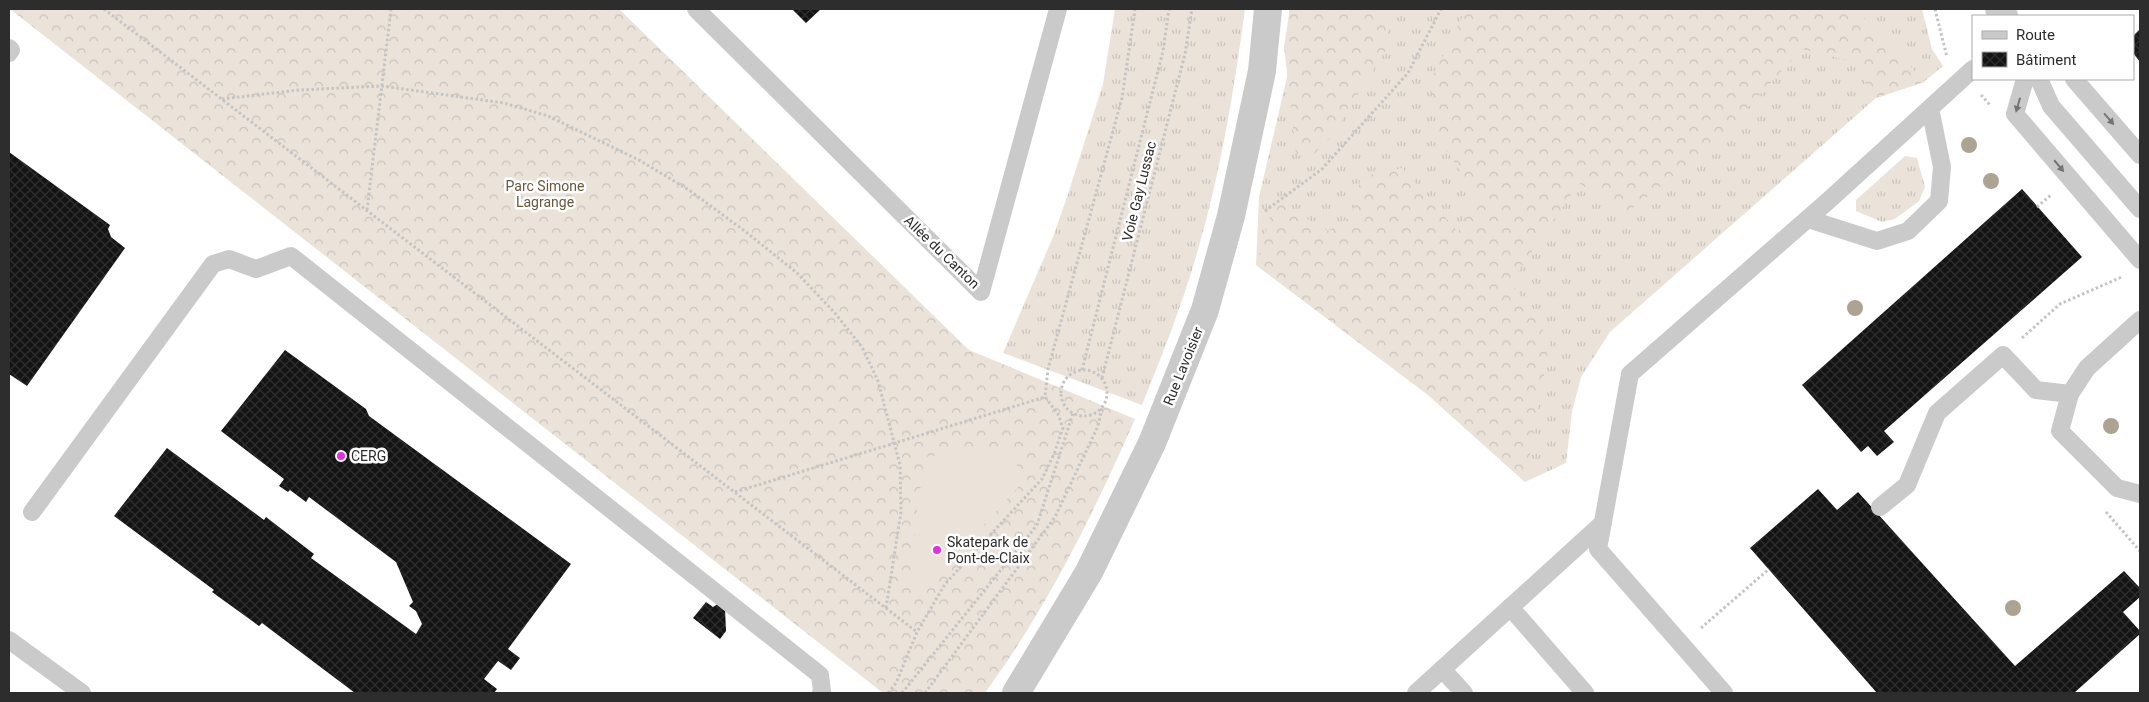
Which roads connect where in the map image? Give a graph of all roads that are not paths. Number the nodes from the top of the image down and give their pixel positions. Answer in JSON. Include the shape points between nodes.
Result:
{"nodes":[{"id":1,"x":696,"y":9,"type":"edge"},
{"id":2,"x":1058,"y":9,"type":"edge"},
{"id":3,"x":1268,"y":9,"type":"edge"},
{"id":4,"x":9,"y":48,"type":"edge"},
{"id":5,"x":9,"y":53,"type":"edge"},
{"id":6,"x":1972,"y":70,"type":"edge"},
{"id":7,"x":2025,"y":80,"type":"edge"},
{"id":8,"x":2039,"y":80,"type":"edge"},
{"id":9,"x":2075,"y":80,"type":"edge"},
{"id":10,"x":1930,"y":108,"type":"junction"},
{"id":11,"x":2140,"y":156,"type":"edge"},
{"id":12,"x":2140,"y":209,"type":"edge"},
{"id":13,"x":1808,"y":218,"type":"junction"},
{"id":14,"x":2140,"y":260,"type":"edge"},
{"id":15,"x":2140,"y":320,"type":"edge"},
{"id":16,"x":2070,"y":394,"type":"junction"},
{"id":17,"x":2140,"y":494,"type":"edge"},
{"id":18,"x":1880,"y":507,"type":"dead end"},
{"id":19,"x":32,"y":512,"type":"dead end"},
{"id":20,"x":1603,"y":523,"type":"junction"},
{"id":21,"x":1510,"y":607,"type":"junction"},
{"id":22,"x":9,"y":640,"type":"edge"},
{"id":23,"x":1442,"y":669,"type":"junction"},
{"id":24,"x":82,"y":693,"type":"edge"},
{"id":25,"x":821,"y":693,"type":"edge"},
{"id":26,"x":1016,"y":693,"type":"edge"},
{"id":27,"x":1416,"y":693,"type":"edge"},
{"id":28,"x":1464,"y":693,"type":"edge"},
{"id":29,"x":1585,"y":693,"type":"edge"},
{"id":30,"x":1724,"y":693,"type":"edge"}],
"edges":[{"from":1,"to":2,"type":"lane","name":"Allée du Canton","via":[[981,292]]},
{"from":3,"to":26,"type":"street","name":"Rue Lavoisier","via":[[1262,71],[1231,216],[1205,310],[1152,443],[1089,572]]},
{"from":4,"to":5,"type":"lane"},
{"from":6,"to":10,"type":"lane"},
{"from":7,"to":14,"type":"lane","one_way":true,"via":[[2015,114]]},
{"from":8,"to":12,"type":"lane","via":[[2051,106]]},
{"from":9,"to":11,"type":"lane","one_way":true},
{"from":10,"to":13,"type":"lane"},
{"from":10,"to":13,"type":"lane","via":[[1942,167],[1939,201],[1908,231],[1877,242]]},
{"from":13,"to":20,"type":"lane","via":[[1630,374]]},
{"from":15,"to":16,"type":"lane","via":[[2087,368]]},
{"from":16,"to":17,"type":"lane","via":[[2060,431],[2117,488]]},
{"from":16,"to":18,"type":"lane","via":[[2036,390],[2003,355],[1937,414],[1907,485]]},
{"from":19,"to":25,"type":"lane","via":[[212,264],[229,259],[256,269],[291,256],[820,675]]},
{"from":20,"to":21,"type":"lane"},
{"from":20,"to":30,"type":"lane","via":[[1598,549]]},
{"from":21,"to":23,"type":"lane"},
{"from":21,"to":29,"type":"lane"},
{"from":22,"to":24,"type":"lane"},
{"from":23,"to":27,"type":"lane"},
{"from":23,"to":28,"type":"lane"}]}
